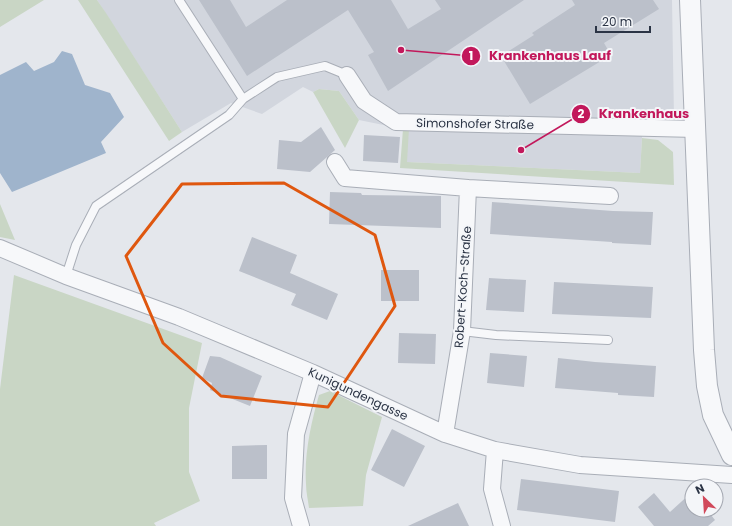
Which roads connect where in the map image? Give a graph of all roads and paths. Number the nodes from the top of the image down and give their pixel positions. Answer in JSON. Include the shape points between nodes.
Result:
{"nodes":[{"id":1,"x":179,"y":0,"type":"edge"},
{"id":2,"x":690,"y":0,"type":"edge"},
{"id":3,"x":347,"y":75,"type":"joint"},
{"id":4,"x":243,"y":99,"type":"junction"},
{"id":5,"x":696,"y":129,"type":"junction"},
{"id":6,"x":335,"y":162,"type":"dead end"},
{"id":7,"x":468,"y":188,"type":"junction"},
{"id":8,"x":610,"y":196,"type":"dead end"},
{"id":9,"x":0,"y":248,"type":"edge"},
{"id":10,"x":66,"y":276,"type":"junction"},
{"id":11,"x":462,"y":331,"type":"junction"},
{"id":12,"x":608,"y":340,"type":"dead end"},
{"id":13,"x":313,"y":373,"type":"junction"},
{"id":14,"x":445,"y":434,"type":"junction"},
{"id":15,"x":495,"y":450,"type":"junction"},
{"id":16,"x":732,"y":455,"type":"edge"},
{"id":17,"x":732,"y":475,"type":"edge"},
{"id":18,"x":300,"y":526,"type":"edge"},
{"id":19,"x":502,"y":526,"type":"edge"}],
"edges":[{"from":1,"to":4,"type":"lane"},
{"from":2,"to":5,"type":"street"},
{"from":3,"to":4,"type":"lane","via":[[325,66],[277,77]]},
{"from":3,"to":5,"type":"street","name":"Simonshofer Straße","via":[[364,101],[396,122]]},
{"from":4,"to":10,"type":"lane","via":[[229,115],[96,206],[76,245]]},
{"from":5,"to":16,"type":"street","via":[[707,386],[713,415]]},
{"from":6,"to":7,"type":"street","via":[[345,178]]},
{"from":7,"to":8,"type":"street"},
{"from":7,"to":11,"type":"street","name":"Robert-Koch-Straße"},
{"from":9,"to":10,"type":"street","name":"Kunigundengasse"},
{"from":10,"to":13,"type":"street","name":"Kunigundengasse","via":[[179,317]]},
{"from":11,"to":12,"type":"lane"},
{"from":11,"to":14,"type":"street","name":"Robert-Koch-Straße"},
{"from":13,"to":14,"type":"street","name":"Kunigundengasse"},
{"from":13,"to":18,"type":"street","via":[[296,434],[293,498]]},
{"from":14,"to":15,"type":"street","name":"Kunigundengasse"},
{"from":15,"to":17,"type":"street","name":"Kunigundengasse","via":[[580,465]]},
{"from":15,"to":19,"type":"street","via":[[492,489]]}]}
